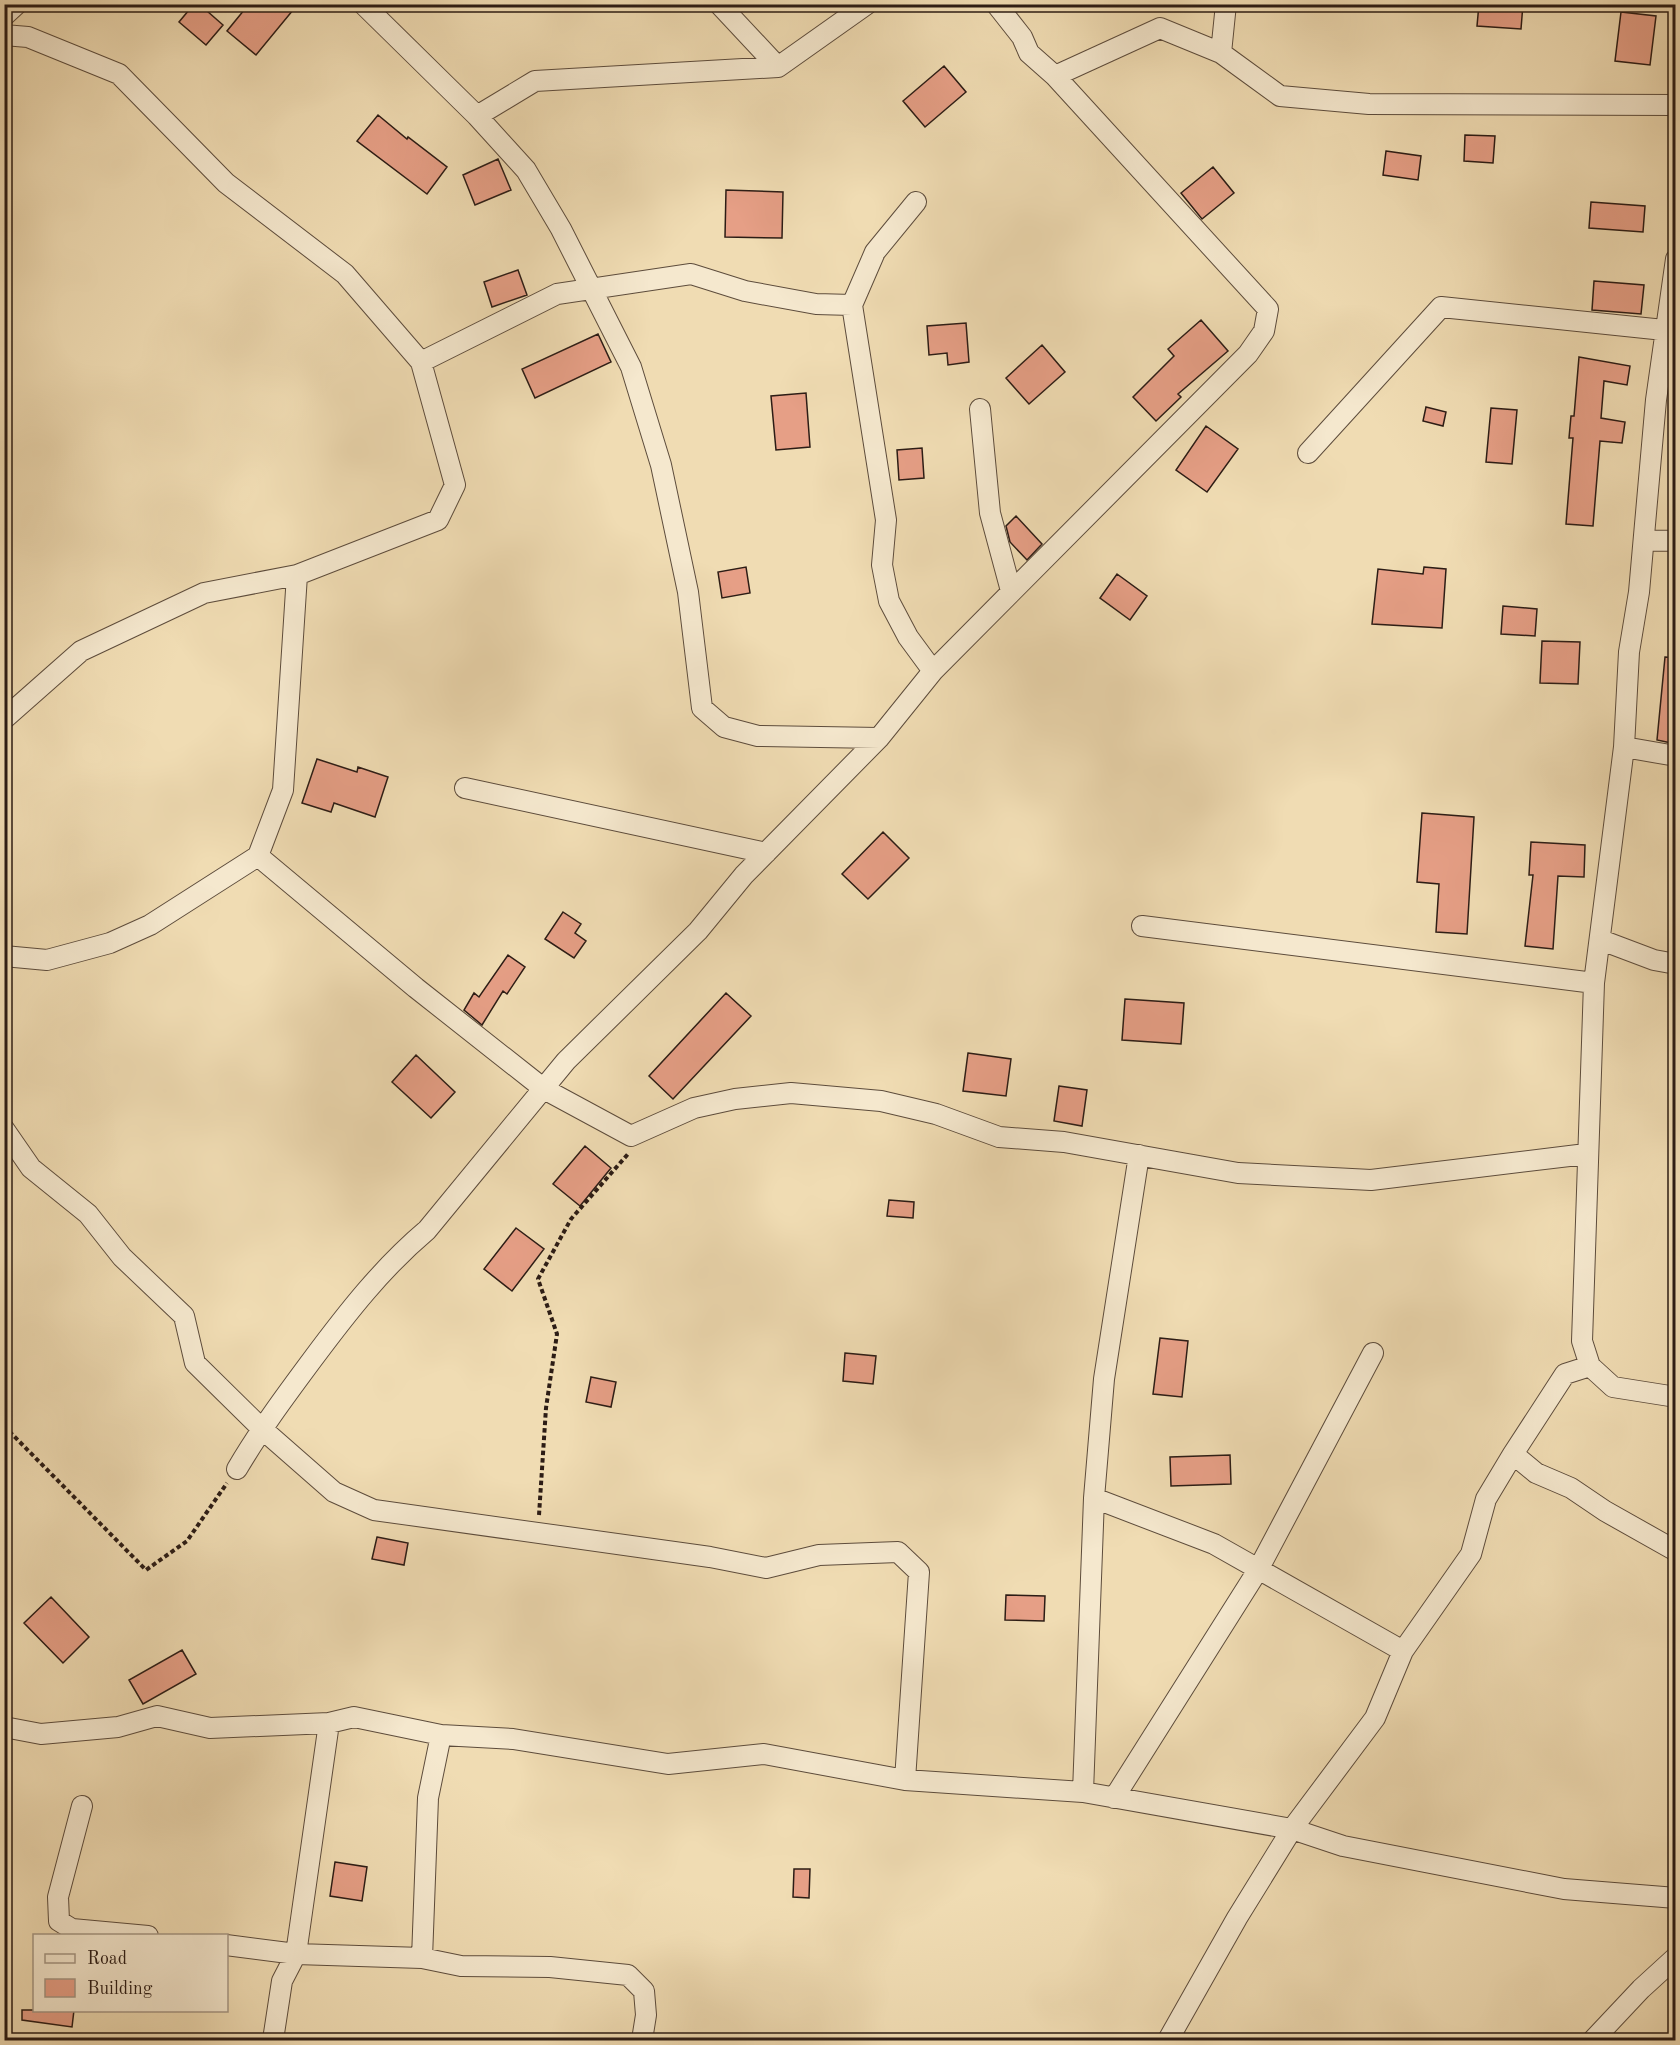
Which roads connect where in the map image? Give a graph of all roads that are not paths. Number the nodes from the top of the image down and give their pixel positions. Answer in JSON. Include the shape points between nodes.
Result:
{"nodes":[{"id":1,"x":17,"y":4,"type":"edge"},
{"id":2,"x":363,"y":4,"type":"edge"},
{"id":3,"x":719,"y":4,"type":"edge"},
{"id":4,"x":867,"y":4,"type":"edge"},
{"id":5,"x":996,"y":4,"type":"edge"},
{"id":6,"x":1226,"y":4,"type":"edge"},
{"id":7,"x":4,"y":16,"type":"edge"},
{"id":8,"x":4,"y":35,"type":"edge"},
{"id":9,"x":1221,"y":53,"type":"junction"},
{"id":10,"x":778,"y":67,"type":"junction"},
{"id":11,"x":1055,"y":76,"type":"junction"},
{"id":12,"x":1676,"y":105,"type":"edge"},
{"id":13,"x":477,"y":116,"type":"junction"},
{"id":14,"x":916,"y":202,"type":"dead end"},
{"id":15,"x":1676,"y":259,"type":"edge"},
{"id":16,"x":590,"y":288,"type":"junction"},
{"id":17,"x":852,"y":305,"type":"junction"},
{"id":18,"x":1664,"y":330,"type":"junction"},
{"id":19,"x":421,"y":362,"type":"junction"},
{"id":20,"x":980,"y":409,"type":"dead end"},
{"id":21,"x":1308,"y":453,"type":"dead end"},
{"id":22,"x":1644,"y":540,"type":"junction"},
{"id":23,"x":1676,"y":541,"type":"edge"},
{"id":24,"x":297,"y":575,"type":"junction"},
{"id":25,"x":1011,"y":591,"type":"junction"},
{"id":26,"x":933,"y":671,"type":"junction"},
{"id":27,"x":4,"y":719,"type":"edge"},
{"id":28,"x":879,"y":738,"type":"junction"},
{"id":29,"x":1624,"y":747,"type":"junction"},
{"id":30,"x":1676,"y":756,"type":"edge"},
{"id":31,"x":465,"y":788,"type":"dead end"},
{"id":32,"x":766,"y":853,"type":"junction"},
{"id":33,"x":258,"y":856,"type":"junction"},
{"id":34,"x":1142,"y":926,"type":"dead end"},
{"id":35,"x":1601,"y":940,"type":"junction"},
{"id":36,"x":4,"y":956,"type":"edge"},
{"id":37,"x":1676,"y":964,"type":"edge"},
{"id":38,"x":1594,"y":983,"type":"junction"},
{"id":39,"x":544,"y":1089,"type":"junction"},
{"id":40,"x":4,"y":1129,"type":"edge"},
{"id":41,"x":1586,"y":1154,"type":"junction"},
{"id":42,"x":1139,"y":1155,"type":"junction"},
{"id":43,"x":1373,"y":1353,"type":"dead end"},
{"id":44,"x":1590,"y":1366,"type":"junction"},
{"id":45,"x":1676,"y":1397,"type":"edge"},
{"id":46,"x":261,"y":1428,"type":"junction"},
{"id":47,"x":1513,"y":1454,"type":"junction"},
{"id":48,"x":237,"y":1468,"type":"road end"},
{"id":49,"x":1094,"y":1498,"type":"junction"},
{"id":50,"x":1676,"y":1551,"type":"edge"},
{"id":51,"x":1258,"y":1570,"type":"junction"},
{"id":52,"x":1403,"y":1651,"type":"junction"},
{"id":53,"x":329,"y":1724,"type":"junction"},
{"id":54,"x":4,"y":1727,"type":"edge"},
{"id":55,"x":441,"y":1735,"type":"junction"},
{"id":56,"x":905,"y":1780,"type":"junction"},
{"id":57,"x":1083,"y":1792,"type":"junction"},
{"id":58,"x":1114,"y":1798,"type":"junction"},
{"id":59,"x":82,"y":1806,"type":"dead end"},
{"id":60,"x":1292,"y":1829,"type":"junction"},
{"id":61,"x":1676,"y":1898,"type":"edge"},
{"id":62,"x":135,"y":1934,"type":"edge"},
{"id":63,"x":228,"y":1945,"type":"edge"},
{"id":64,"x":296,"y":1954,"type":"junction"},
{"id":65,"x":422,"y":1958,"type":"junction"},
{"id":66,"x":1676,"y":1958,"type":"edge"},
{"id":67,"x":273,"y":2040,"type":"edge"},
{"id":68,"x":642,"y":2040,"type":"edge"},
{"id":69,"x":1168,"y":2040,"type":"edge"},
{"id":70,"x":1593,"y":2040,"type":"edge"}],
"edges":[{"from":1,"to":7,"type":"street"},
{"from":2,"to":13,"type":"street"},
{"from":3,"to":10,"type":"street"},
{"from":4,"to":10,"type":"street"},
{"from":5,"to":11,"type":"street","via":[[1022,37],[1029,53]]},
{"from":6,"to":9,"type":"street"},
{"from":8,"to":19,"type":"street","via":[[28,37],[119,74],[226,183],[345,274]]},
{"from":9,"to":11,"type":"street","via":[[1160,28]]},
{"from":9,"to":12,"type":"street","via":[[1280,96],[1369,104]]},
{"from":10,"to":13,"type":"street","via":[[534,81]]},
{"from":11,"to":25,"type":"street","via":[[1268,309],[1264,331],[1248,354]]},
{"from":13,"to":16,"type":"street","via":[[526,170]]},
{"from":14,"to":17,"type":"street","via":[[875,252]]},
{"from":15,"to":18,"type":"street"},
{"from":16,"to":17,"type":"street","via":[[691,274],[745,291]]},
{"from":16,"to":19,"type":"street","via":[[557,294]]},
{"from":16,"to":28,"type":"street","via":[[631,367],[661,465],[688,592],[702,708],[724,727],[758,736]]},
{"from":17,"to":26,"type":"street","via":[[886,520],[882,565],[888,600]]},
{"from":18,"to":21,"type":"street","via":[[1441,307]]},
{"from":18,"to":22,"type":"street"},
{"from":19,"to":24,"type":"street","via":[[455,485],[438,520]]},
{"from":20,"to":25,"type":"street","via":[[990,513]]},
{"from":22,"to":23,"type":"street"},
{"from":22,"to":29,"type":"street","via":[[1629,652]]},
{"from":24,"to":27,"type":"street","via":[[204,593],[81,651]]},
{"from":24,"to":33,"type":"street","via":[[283,790]]},
{"from":25,"to":26,"type":"street"},
{"from":26,"to":28,"type":"street"},
{"from":28,"to":32,"type":"street"},
{"from":29,"to":30,"type":"street"},
{"from":29,"to":35,"type":"street"},
{"from":31,"to":32,"type":"street"},
{"from":32,"to":39,"type":"street","via":[[698,931],[573,1054]]},
{"from":33,"to":36,"type":"street","via":[[150,926],[110,944],[47,960]]},
{"from":33,"to":39,"type":"street"},
{"from":34,"to":38,"type":"street"},
{"from":35,"to":37,"type":"street"},
{"from":35,"to":38,"type":"street"},
{"from":38,"to":41,"type":"street"},
{"from":39,"to":42,"type":"street","via":[[631,1136],[694,1108],[791,1093],[881,1101],[936,1114],[999,1137],[1064,1142]]},
{"from":39,"to":46,"type":"street","via":[[427,1230],[358,1298]]},
{"from":40,"to":46,"type":"street","via":[[31,1168],[88,1215],[122,1257],[184,1316],[195,1363]]},
{"from":41,"to":42,"type":"street","via":[[1371,1180],[1238,1173]]},
{"from":41,"to":44,"type":"street","via":[[1581,1341]]},
{"from":42,"to":49,"type":"street","via":[[1104,1379]]},
{"from":43,"to":51,"type":"street"},
{"from":44,"to":45,"type":"street","via":[[1613,1387]]},
{"from":44,"to":47,"type":"street","via":[[1565,1374]]},
{"from":46,"to":48,"type":"street"},
{"from":46,"to":56,"type":"street","via":[[334,1492],[374,1510],[766,1568],[819,1555],[898,1552],[919,1572]]},
{"from":47,"to":50,"type":"street","via":[[1536,1473],[1571,1488]]},
{"from":47,"to":52,"type":"street","via":[[1486,1499],[1471,1554]]},
{"from":49,"to":51,"type":"street","via":[[1214,1544]]},
{"from":49,"to":57,"type":"street"},
{"from":51,"to":52,"type":"street"},
{"from":51,"to":58,"type":"street"},
{"from":52,"to":60,"type":"street","via":[[1375,1718]]},
{"from":53,"to":54,"type":"street","via":[[210,1728],[157,1716],[118,1727],[41,1734]]},
{"from":53,"to":55,"type":"street","via":[[354,1717]]},
{"from":53,"to":64,"type":"street"},
{"from":55,"to":56,"type":"street","via":[[513,1739],[668,1764],[764,1754]]},
{"from":55,"to":65,"type":"street","via":[[428,1798]]},
{"from":56,"to":57,"type":"street"},
{"from":57,"to":58,"type":"street"},
{"from":58,"to":60,"type":"street"},
{"from":59,"to":62,"type":"street","via":[[58,1897],[59,1921],[72,1929]]},
{"from":60,"to":61,"type":"street","via":[[1343,1846],[1564,1890]]},
{"from":60,"to":69,"type":"street"},
{"from":63,"to":64,"type":"street"},
{"from":64,"to":65,"type":"street"},
{"from":64,"to":67,"type":"street","via":[[282,1981]]},
{"from":65,"to":68,"type":"street","via":[[461,1966],[550,1966],[628,1975],[645,1991]]},
{"from":66,"to":70,"type":"street"}]}
